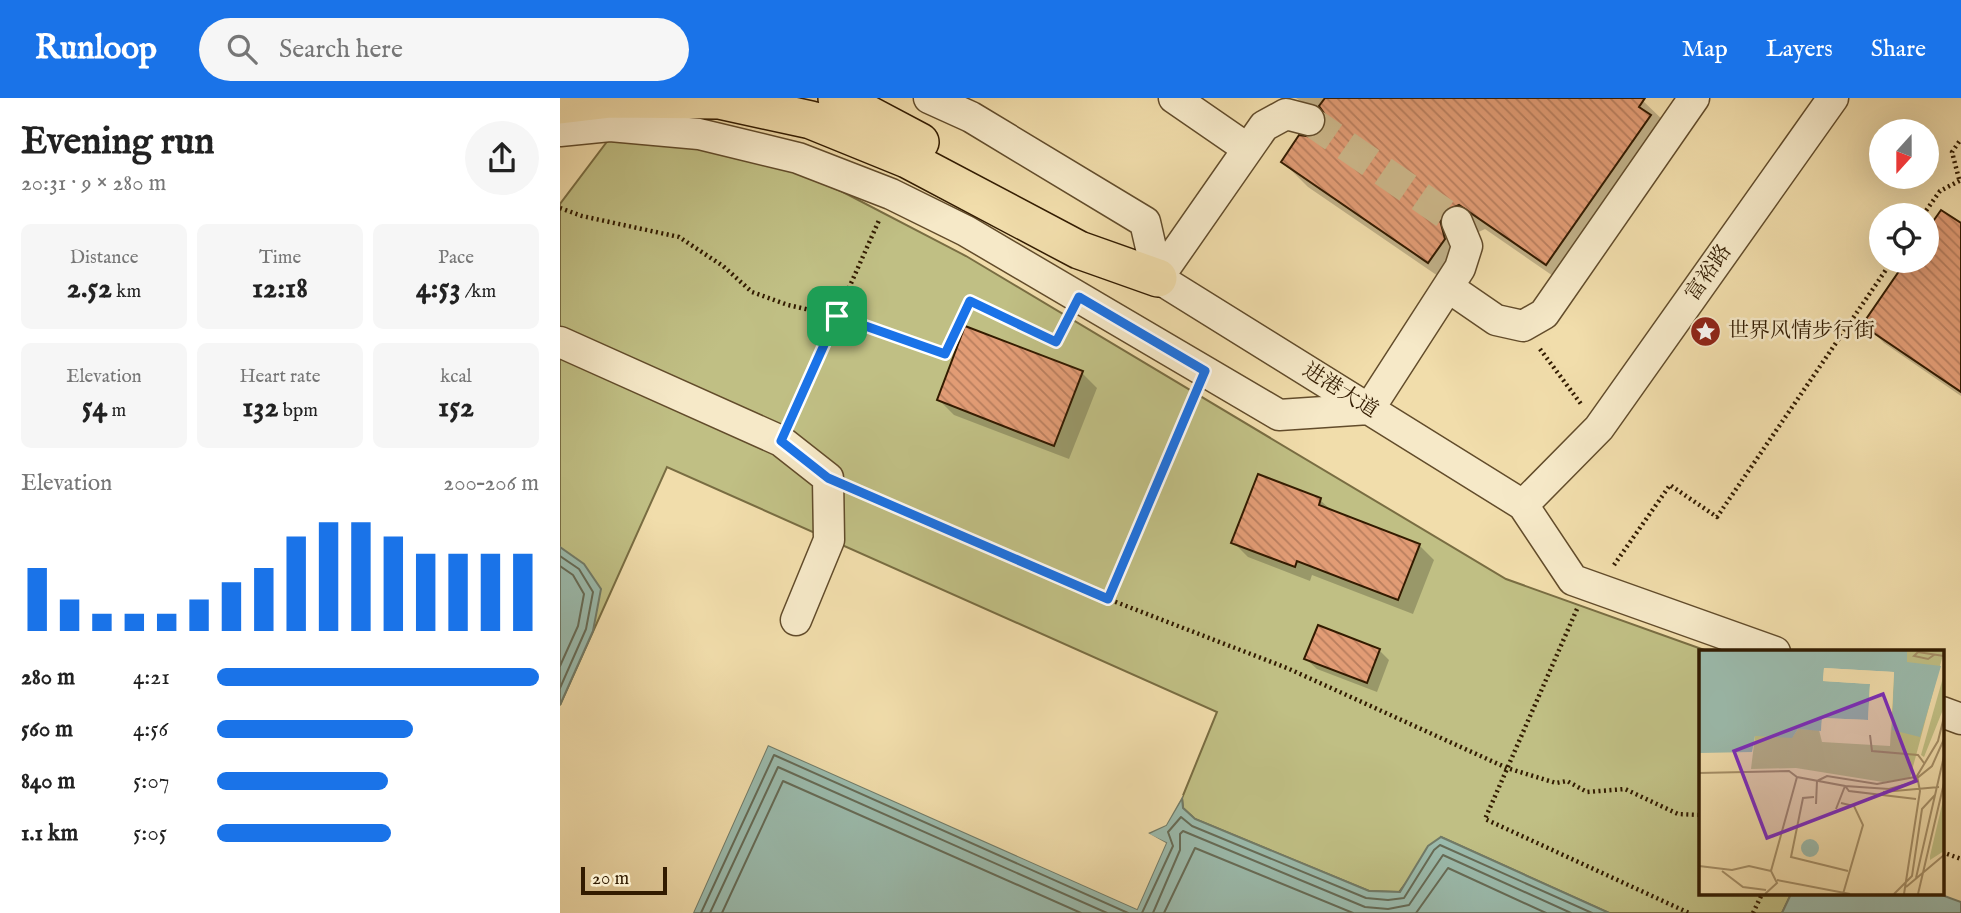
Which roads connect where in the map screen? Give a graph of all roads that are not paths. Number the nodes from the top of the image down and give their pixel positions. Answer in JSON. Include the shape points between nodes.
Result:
{"nodes":[{"id":1,"x":837,"y":98,"type":"edge"},
{"id":2,"x":929,"y":98,"type":"edge"},
{"id":3,"x":1174,"y":98,"type":"edge"},
{"id":4,"x":1694,"y":98,"type":"edge"},
{"id":5,"x":1833,"y":98,"type":"edge"},
{"id":6,"x":560,"y":105,"type":"edge"},
{"id":7,"x":1309,"y":121,"type":"tunnel mouth"},
{"id":8,"x":560,"y":131,"type":"edge"},
{"id":9,"x":1248,"y":149,"type":"junction"},
{"id":10,"x":1457,"y":222,"type":"tunnel mouth"},
{"id":11,"x":1083,"y":240,"type":"junction"},
{"id":12,"x":1158,"y":278,"type":"junction"},
{"id":13,"x":1448,"y":287,"type":"junction"},
{"id":14,"x":560,"y":342,"type":"edge"},
{"id":15,"x":1369,"y":409,"type":"junction"},
{"id":16,"x":1523,"y":505,"type":"junction"},
{"id":17,"x":796,"y":621,"type":"dead end"},
{"id":18,"x":1769,"y":650,"type":"edge"},
{"id":19,"x":1944,"y":713,"type":"edge"},
{"id":20,"x":1961,"y":719,"type":"edge"}],
"edges":[{"from":1,"to":11,"type":"main road"},
{"from":2,"to":12,"type":"street","via":[[971,117],[1144,222]]},
{"from":3,"to":9,"type":"street"},
{"from":4,"to":13,"type":"street","via":[[1544,314],[1523,326],[1496,320]]},
{"from":5,"to":16,"type":"street","name":"富裕路","via":[[1599,428]]},
{"from":6,"to":11,"type":"main road","via":[[611,99],[719,100],[811,120]]},
{"from":7,"to":9,"type":"street","via":[[1286,114],[1264,126]]},
{"from":8,"to":15,"type":"street","via":[[610,126],[699,134],[798,158],[891,194],[966,231],[1279,415]]},
{"from":9,"to":12,"type":"street"},
{"from":10,"to":13,"type":"street","via":[[1467,246]]},
{"from":11,"to":12,"type":"main road"},
{"from":12,"to":15,"type":"street","name":"进港大道"},
{"from":13,"to":15,"type":"street"},
{"from":14,"to":17,"type":"street","via":[[781,441],[828,478],[829,540]]},
{"from":15,"to":16,"type":"street","name":"进港大道"},
{"from":16,"to":18,"type":"street","via":[[1573,580]]},
{"from":19,"to":20,"type":"street"}]}
